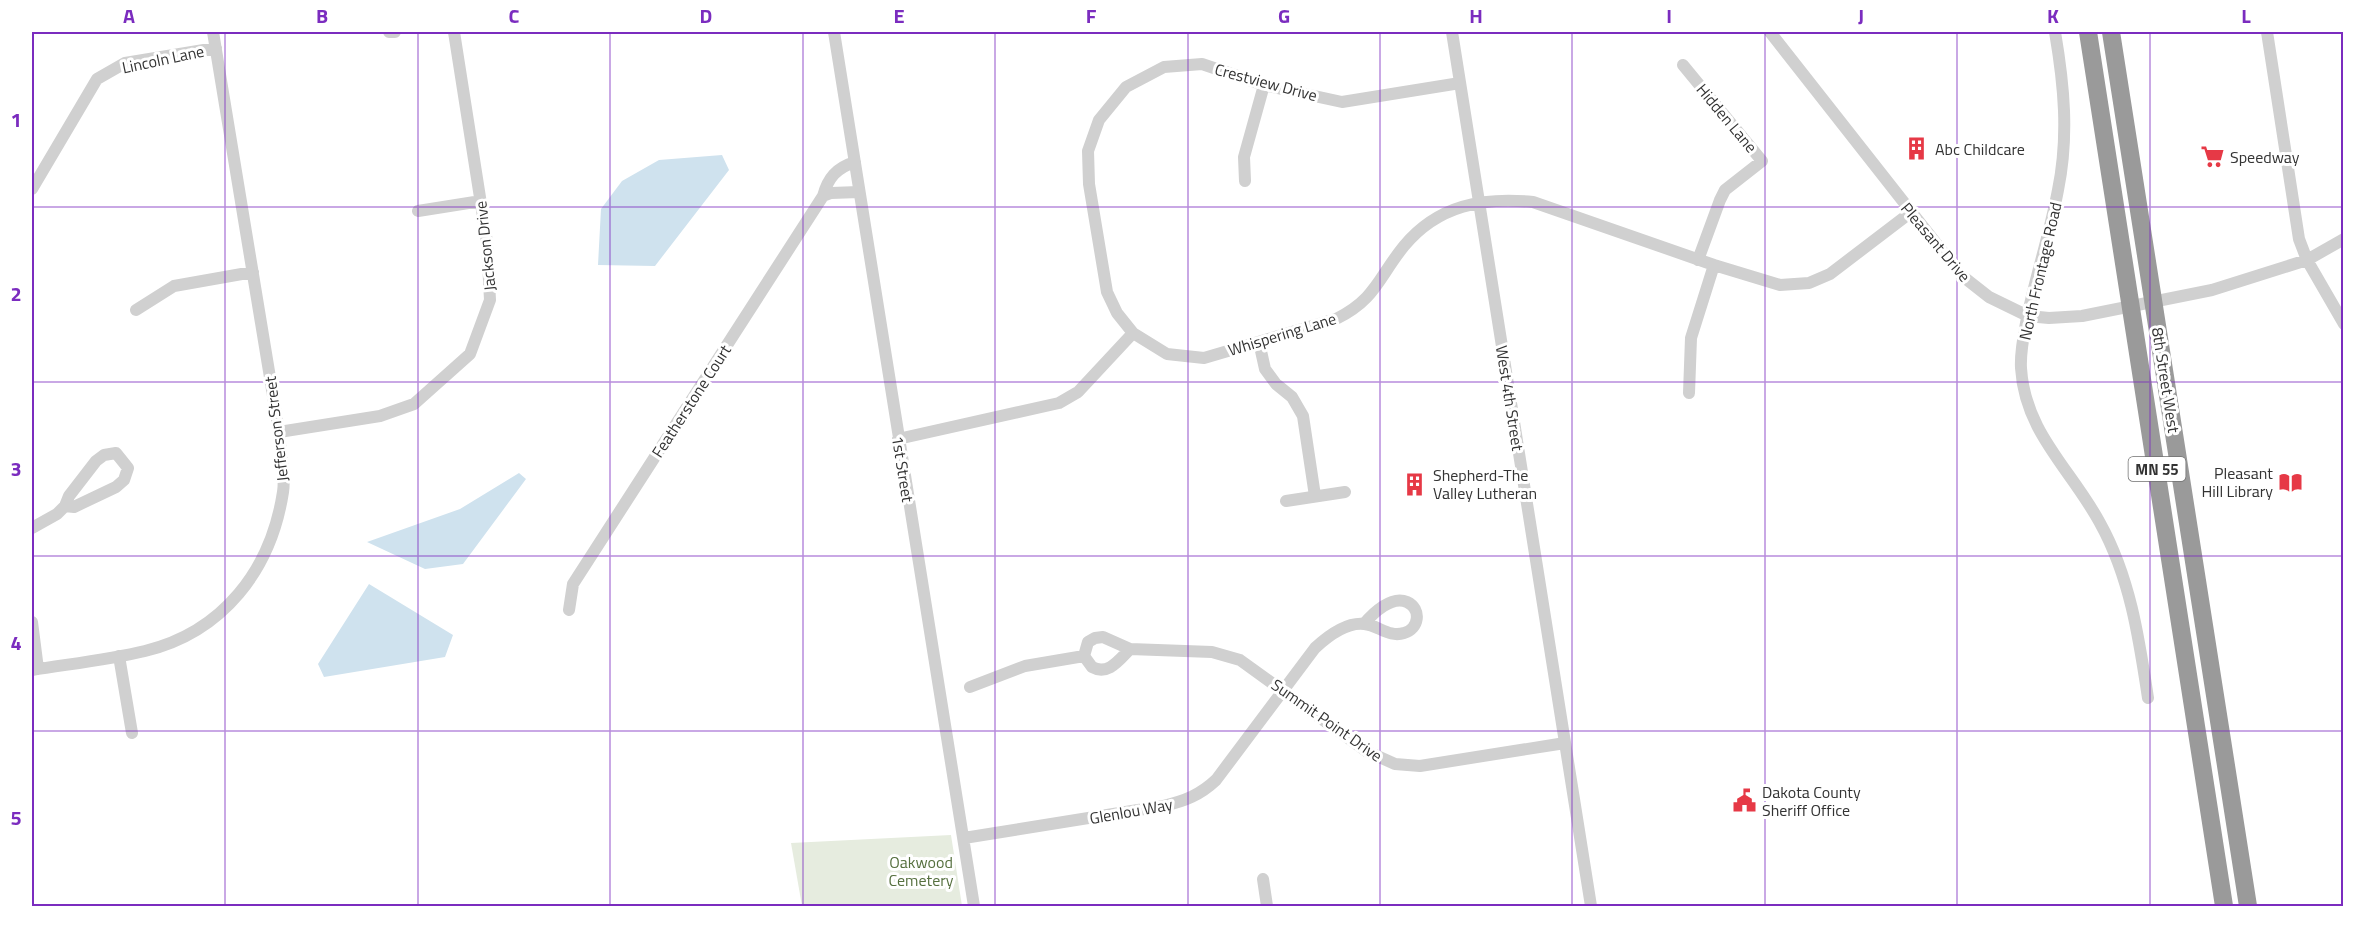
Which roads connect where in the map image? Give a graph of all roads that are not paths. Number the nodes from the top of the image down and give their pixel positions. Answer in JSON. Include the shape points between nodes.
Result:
{"nodes":[{"id":1,"x":213,"y":32,"type":"edge"},
{"id":2,"x":454,"y":32,"type":"edge"},
{"id":3,"x":834,"y":32,"type":"edge"},
{"id":4,"x":1452,"y":32,"type":"edge"},
{"id":5,"x":1770,"y":32,"type":"edge"},
{"id":6,"x":2055,"y":32,"type":"edge"},
{"id":7,"x":2088,"y":32,"type":"edge"},
{"id":8,"x":2111,"y":32,"type":"edge"},
{"id":9,"x":2267,"y":32,"type":"edge"},
{"id":10,"x":216,"y":48,"type":"junction"},
{"id":11,"x":1683,"y":65,"type":"dead end"},
{"id":12,"x":1460,"y":83,"type":"junction"},
{"id":13,"x":1264,"y":85,"type":"junction"},
{"id":14,"x":855,"y":162,"type":"junction"},
{"id":15,"x":1245,"y":181,"type":"dead end"},
{"id":16,"x":32,"y":189,"type":"edge"},
{"id":17,"x":859,"y":192,"type":"junction"},
{"id":18,"x":823,"y":196,"type":"junction"},
{"id":19,"x":481,"y":201,"type":"junction"},
{"id":20,"x":1480,"y":203,"type":"junction"},
{"id":21,"x":418,"y":211,"type":"dead end"},
{"id":22,"x":1910,"y":213,"type":"junction"},
{"id":23,"x":2343,"y":239,"type":"edge"},
{"id":24,"x":1698,"y":260,"type":"junction"},
{"id":25,"x":2307,"y":260,"type":"junction"},
{"id":26,"x":1714,"y":266,"type":"junction"},
{"id":27,"x":253,"y":272,"type":"junction"},
{"id":28,"x":2154,"y":302,"type":"junction"},
{"id":29,"x":2132,"y":308,"type":"junction"},
{"id":30,"x":136,"y":310,"type":"dead end"},
{"id":31,"x":2028,"y":316,"type":"junction"},
{"id":32,"x":2343,"y":324,"type":"edge"},
{"id":33,"x":1133,"y":333,"type":"junction"},
{"id":34,"x":1258,"y":342,"type":"junction"},
{"id":35,"x":1689,"y":393,"type":"dead end"},
{"id":36,"x":279,"y":432,"type":"junction"},
{"id":37,"x":898,"y":439,"type":"junction"},
{"id":38,"x":1345,"y":492,"type":"dead end"},
{"id":39,"x":1315,"y":496,"type":"junction"},
{"id":40,"x":1286,"y":501,"type":"dead end"},
{"id":41,"x":65,"y":506,"type":"junction"},
{"id":42,"x":32,"y":528,"type":"edge"},
{"id":43,"x":569,"y":610,"type":"dead end"},
{"id":44,"x":32,"y":622,"type":"edge"},
{"id":45,"x":1365,"y":624,"type":"dead end"},
{"id":46,"x":1130,"y":649,"type":"junction"},
{"id":47,"x":119,"y":656,"type":"junction"},
{"id":48,"x":1084,"y":656,"type":"junction"},
{"id":49,"x":35,"y":670,"type":"edge"},
{"id":50,"x":970,"y":687,"type":"dead end"},
{"id":51,"x":1285,"y":691,"type":"junction"},
{"id":52,"x":2148,"y":698,"type":"dead end"},
{"id":53,"x":132,"y":733,"type":"dead end"},
{"id":54,"x":1565,"y":743,"type":"junction"},
{"id":55,"x":964,"y":838,"type":"junction"},
{"id":56,"x":1263,"y":879,"type":"dead end"},
{"id":57,"x":974,"y":906,"type":"edge"},
{"id":58,"x":1267,"y":906,"type":"edge"},
{"id":59,"x":1591,"y":906,"type":"edge"},
{"id":60,"x":2224,"y":906,"type":"edge"},
{"id":61,"x":2248,"y":906,"type":"edge"}],
"edges":[{"from":1,"to":10,"type":"street","name":"Jefferson Street"},
{"from":2,"to":19,"type":"street","name":"Jackson Drive"},
{"from":3,"to":14,"type":"street","name":"1st Street"},
{"from":4,"to":12,"type":"street","name":"West 4th Street"},
{"from":5,"to":22,"type":"street","name":"Pleasant Drive"},
{"from":6,"to":31,"type":"street","name":"North Frontage Road","via":[[2066,115],[2064,151]]},
{"from":7,"to":29,"type":"highway","name":"8th Street West","number":"MN 55"},
{"from":8,"to":28,"type":"highway","name":"8th Street West","number":"MN 55"},
{"from":9,"to":25,"type":"street","via":[[2299,239]]},
{"from":10,"to":16,"type":"street","name":"Lincoln Lane","via":[[125,63],[97,79]]},
{"from":10,"to":27,"type":"street","name":"Jefferson Street"},
{"from":11,"to":24,"type":"street","name":"Hidden Lane","via":[[1762,161],[1725,190]]},
{"from":12,"to":13,"type":"street","name":"Crestview Drive","via":[[1342,102]]},
{"from":12,"to":20,"type":"street","name":"West 4th Street"},
{"from":13,"to":15,"type":"street","via":[[1244,157]]},
{"from":13,"to":33,"type":"street","name":"Crestview Drive","via":[[1202,64],[1164,67],[1126,87],[1099,120],[1088,151],[1089,184],[1107,292]]},
{"from":14,"to":17,"type":"street","name":"1st Street"},
{"from":14,"to":18,"type":"street","name":"Featherstone Court","via":[[836,171]]},
{"from":17,"to":18,"type":"street"},
{"from":17,"to":37,"type":"street","name":"1st Street"},
{"from":18,"to":43,"type":"street","name":"Featherstone Court","via":[[573,584]]},
{"from":19,"to":21,"type":"street"},
{"from":19,"to":36,"type":"street","name":"Jackson Drive","via":[[490,300],[470,354],[414,404],[380,416]]},
{"from":20,"to":24,"type":"street","name":"Whispering Lane","via":[[1533,202]]},
{"from":20,"to":34,"type":"street","name":"Whispering Lane","via":[[1455,208],[1427,224],[1404,246],[1370,296],[1354,310]]},
{"from":20,"to":54,"type":"street","name":"West 4th Street"},
{"from":22,"to":26,"type":"street","name":"Whispering Lane","via":[[1830,274],[1809,283],[1780,285]]},
{"from":22,"to":31,"type":"street","name":"Pleasant Drive","via":[[1961,275],[1989,297]]},
{"from":23,"to":25,"type":"street","name":"Pleasant Drive"},
{"from":24,"to":26,"type":"street","name":"Whispering Lane"},
{"from":25,"to":28,"type":"street","name":"Pleasant Drive","via":[[2212,290]]},
{"from":25,"to":32,"type":"street"},
{"from":26,"to":35,"type":"street","via":[[1691,338]]},
{"from":27,"to":30,"type":"street","via":[[174,286]]},
{"from":27,"to":36,"type":"street","name":"Jefferson Street"},
{"from":28,"to":29,"type":"street","name":"Pleasant Drive"},
{"from":28,"to":61,"type":"highway","name":"8th Street West","number":"MN 55"},
{"from":29,"to":31,"type":"street","name":"Pleasant Drive","via":[[2082,316]]},
{"from":29,"to":60,"type":"highway","name":"8th Street West","number":"MN 55"},
{"from":31,"to":52,"type":"street","name":"North Frontage Road","via":[[2021,366],[2026,401],[2040,436],[2100,523],[2122,570]]},
{"from":33,"to":34,"type":"street","name":"Whispering Lane","via":[[1167,354],[1204,358]]},
{"from":33,"to":37,"type":"street","via":[[1078,392],[1059,403]]},
{"from":34,"to":39,"type":"street","via":[[1265,369],[1292,397],[1303,416]]},
{"from":36,"to":47,"type":"street","name":"Jefferson Street","via":[[283,490],[271,542],[248,583],[213,619],[192,633]]},
{"from":37,"to":55,"type":"street","name":"1st Street"},
{"from":38,"to":39,"type":"street"},
{"from":39,"to":40,"type":"street"},
{"from":41,"to":41,"type":"street","via":[[96,461],[117,453],[128,468],[124,480],[74,507]]},
{"from":41,"to":42,"type":"street"},
{"from":44,"to":49,"type":"street"},
{"from":45,"to":51,"type":"street","name":"Glenlou Way","via":[[1349,626],[1324,639]]},
{"from":46,"to":48,"type":"street","name":"Summit Point Drive","via":[[1111,639],[1095,638],[1088,642]]},
{"from":46,"to":48,"type":"street","via":[[1105,670],[1092,667]]},
{"from":46,"to":51,"type":"street","name":"Summit Point Drive","via":[[1229,655]]},
{"from":47,"to":49,"type":"street","name":"Jefferson Street"},
{"from":47,"to":53,"type":"street"},
{"from":48,"to":50,"type":"street","via":[[1025,666]]},
{"from":51,"to":54,"type":"street","name":"Summit Point Drive","via":[[1372,754],[1403,766]]},
{"from":51,"to":55,"type":"street","name":"Glenlou Way","via":[[1216,780],[1184,801]]},
{"from":54,"to":59,"type":"street","name":"West 4th Street"},
{"from":55,"to":57,"type":"street","name":"1st Street"},
{"from":56,"to":58,"type":"street"}]}
